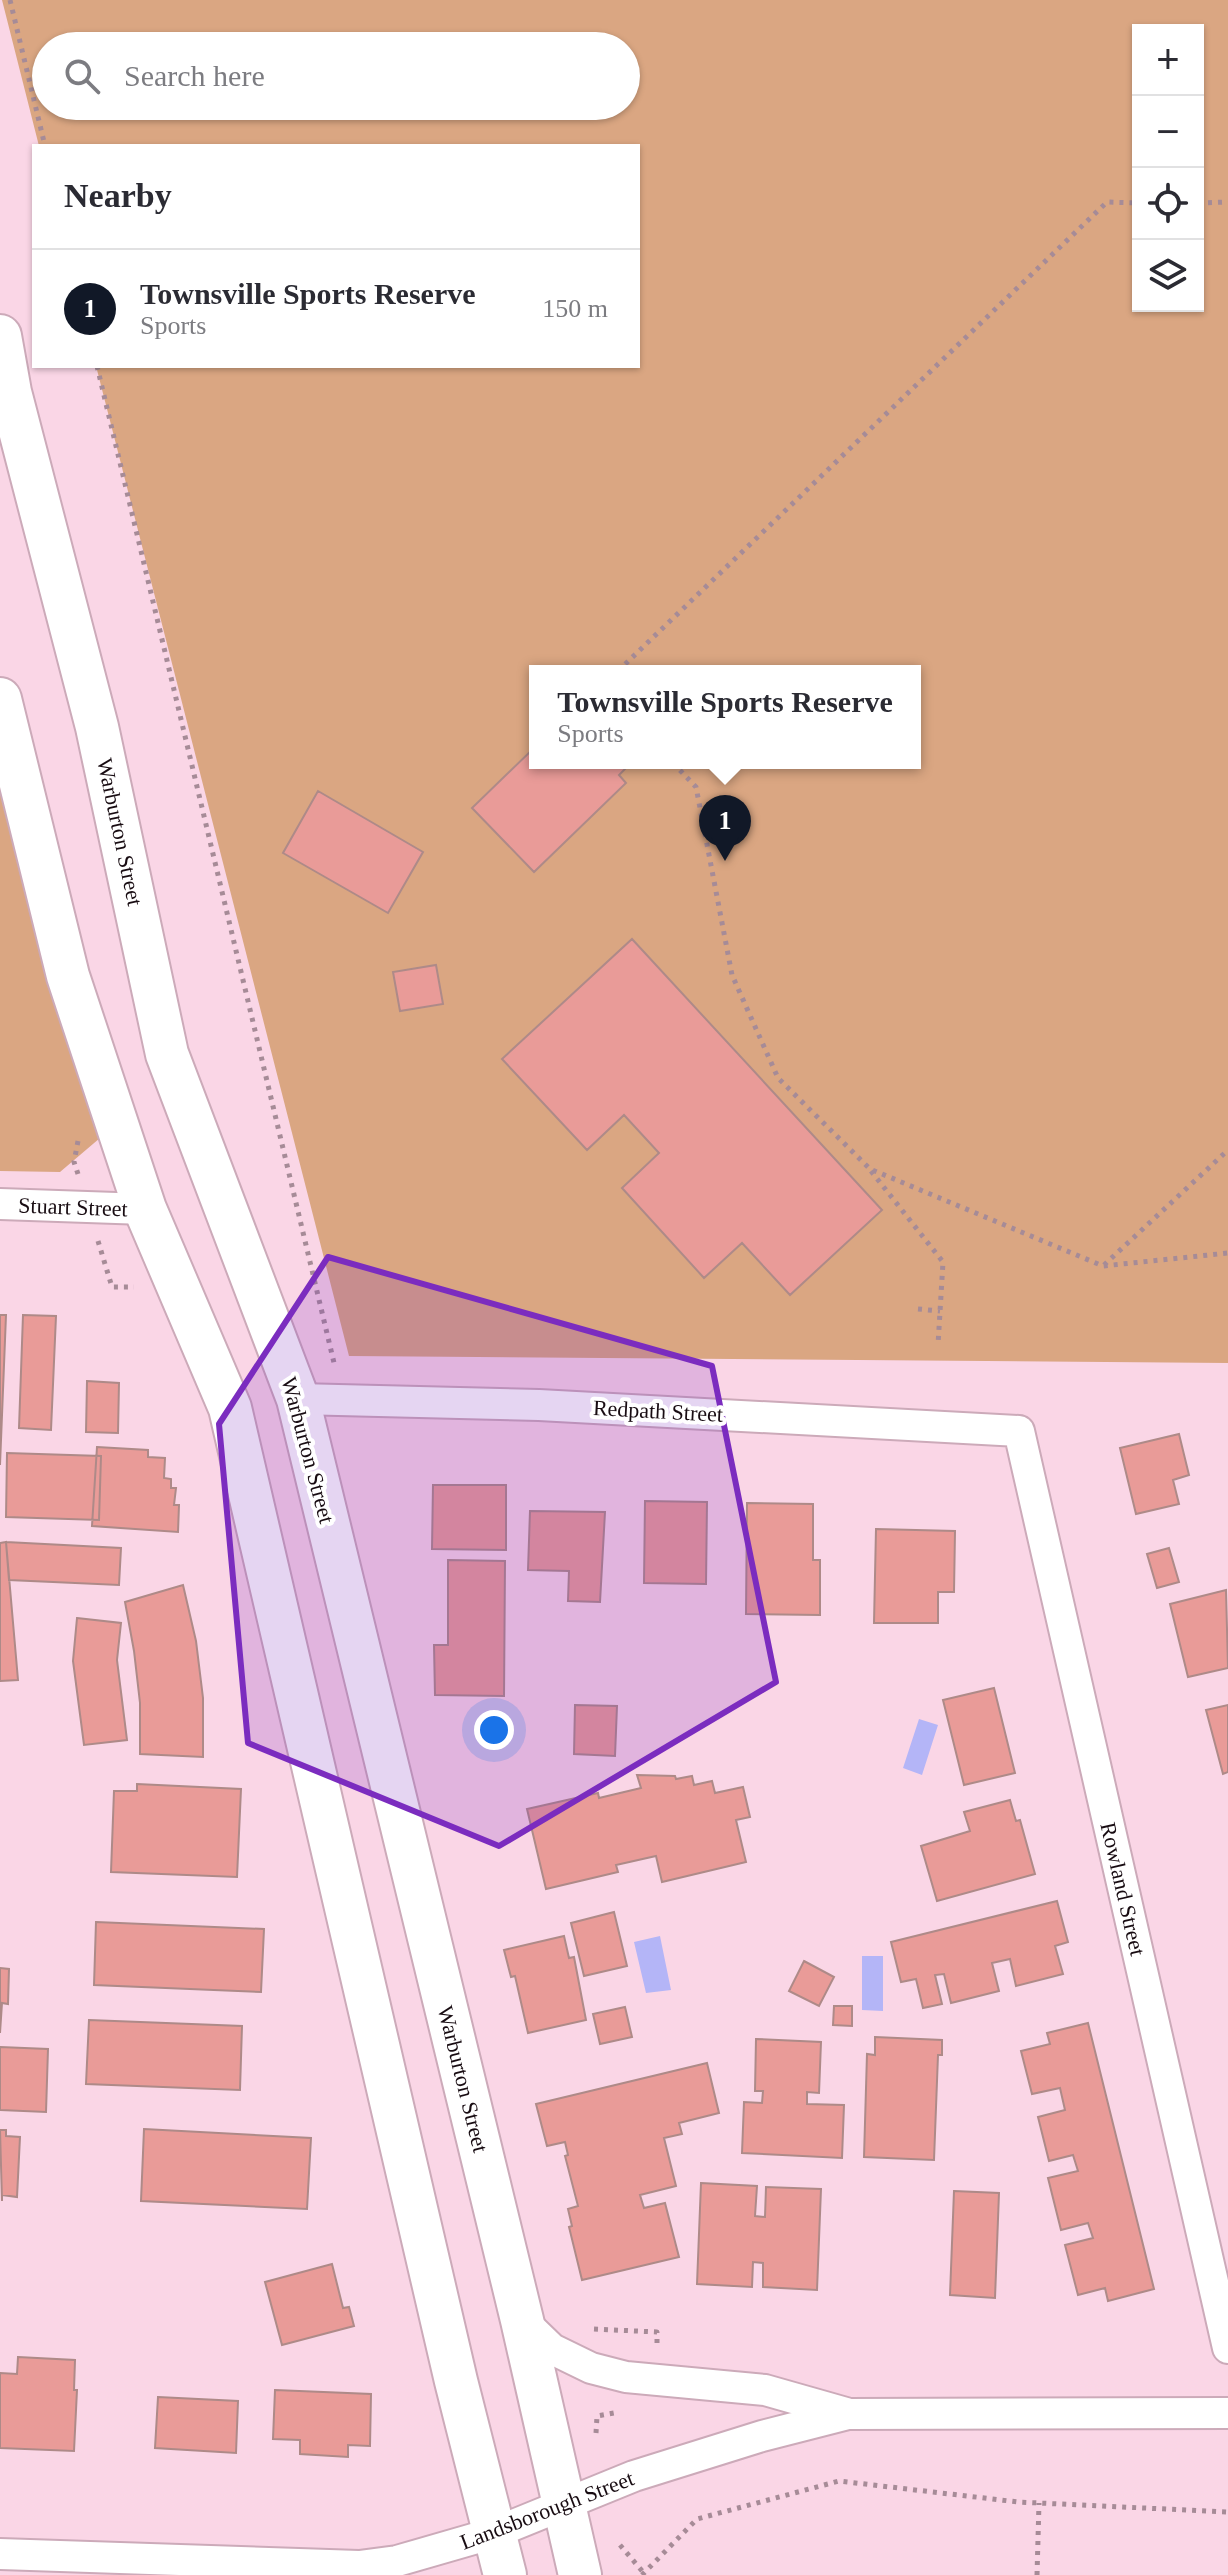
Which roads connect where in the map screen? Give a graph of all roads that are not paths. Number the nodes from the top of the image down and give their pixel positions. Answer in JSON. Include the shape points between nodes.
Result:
{"nodes":[{"id":1,"x":0,"y":336,"type":"edge"},
{"id":2,"x":0,"y":699,"type":"edge"},
{"id":3,"x":0,"y":1204,"type":"edge"},
{"id":4,"x":145,"y":1209,"type":"junction"},
{"id":5,"x":298,"y":1399,"type":"junction"},
{"id":6,"x":1019,"y":1431,"type":"joint"},
{"id":7,"x":522,"y":2320,"type":"junction"},
{"id":8,"x":1228,"y":2348,"type":"edge"},
{"id":9,"x":1228,"y":2413,"type":"edge"},
{"id":10,"x":848,"y":2414,"type":"junction"},
{"id":11,"x":565,"y":2504,"type":"junction"},
{"id":12,"x":494,"y":2533,"type":"junction"},
{"id":13,"x":0,"y":2554,"type":"edge"},
{"id":14,"x":505,"y":2575,"type":"edge"},
{"id":15,"x":580,"y":2575,"type":"edge"}],
"edges":[{"from":1,"to":5,"type":"main road","name":"Warburton Street","via":[[97,727],[167,1054]]},
{"from":2,"to":4,"type":"main road","via":[[68,976]]},
{"from":3,"to":4,"type":"street","name":"Stuart Street"},
{"from":4,"to":12,"type":"main road","via":[[230,1408]]},
{"from":5,"to":6,"type":"street","name":"Redpath Street","via":[[539,1405]]},
{"from":5,"to":7,"type":"main road","name":"Warburton Street"},
{"from":6,"to":8,"type":"street","name":"Rowland Street"},
{"from":7,"to":10,"type":"street","name":"Landsborough Street","via":[[552,2349],[591,2368],[626,2377],[765,2390]]},
{"from":7,"to":11,"type":"main road","name":"Warburton Street"},
{"from":9,"to":10,"type":"street","name":"Landsborough Street"},
{"from":10,"to":11,"type":"street","name":"Landsborough Street","via":[[676,2463]]},
{"from":11,"to":12,"type":"street","name":"Landsborough Street"},
{"from":11,"to":15,"type":"main road","name":"Warburton Street"},
{"from":12,"to":13,"type":"street","name":"Landsborough Street","via":[[397,2561],[359,2566]]},
{"from":12,"to":14,"type":"main road"}]}
